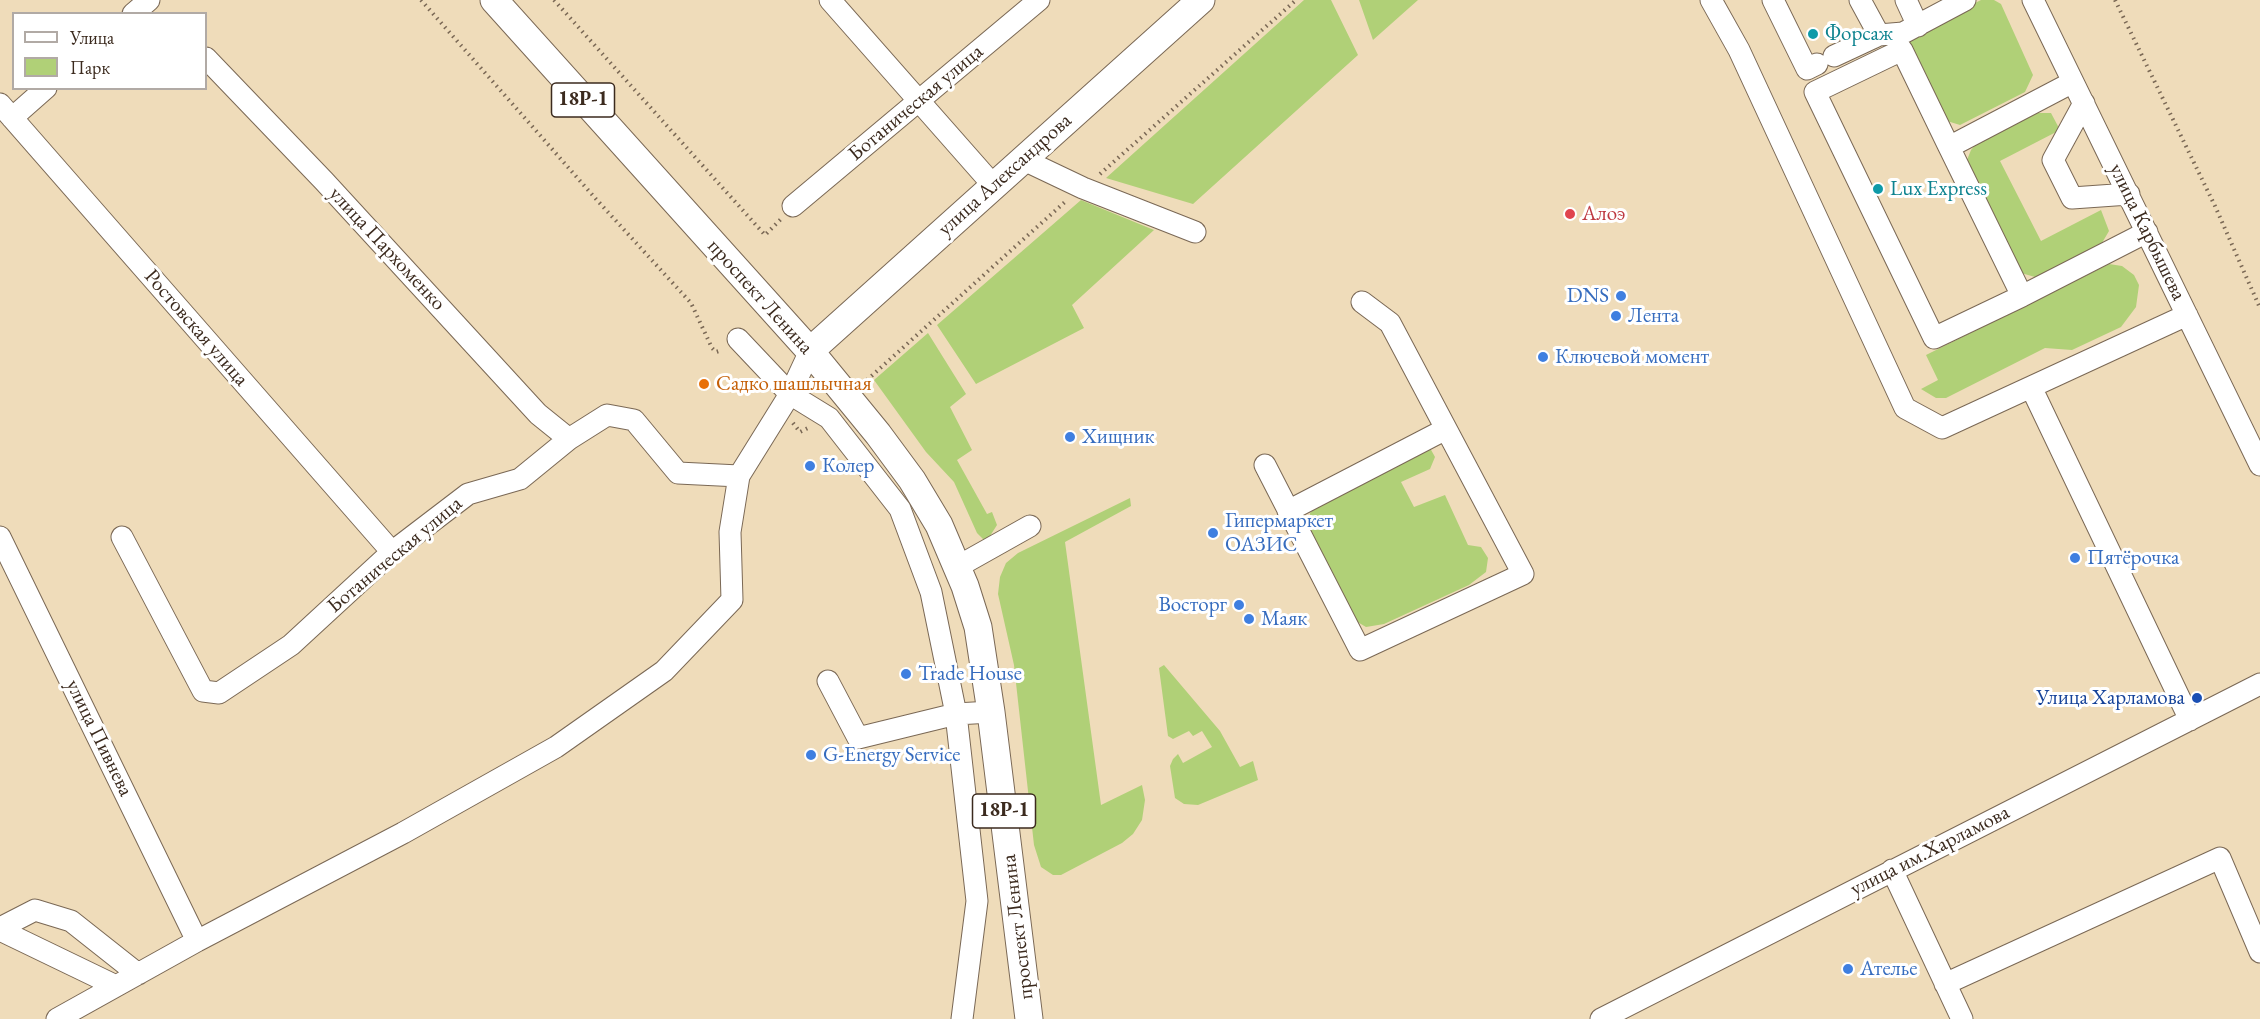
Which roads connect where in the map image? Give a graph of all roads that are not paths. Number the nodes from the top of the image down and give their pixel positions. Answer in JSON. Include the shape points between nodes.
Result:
{"nodes":[{"id":1,"x":149,"y":0,"type":"edge"},
{"id":2,"x":494,"y":0,"type":"edge"},
{"id":3,"x":831,"y":0,"type":"edge"},
{"id":4,"x":1038,"y":0,"type":"edge"},
{"id":5,"x":1200,"y":0,"type":"edge"},
{"id":6,"x":1712,"y":0,"type":"edge"},
{"id":7,"x":1773,"y":0,"type":"edge"},
{"id":8,"x":1860,"y":0,"type":"edge"},
{"id":9,"x":1906,"y":0,"type":"edge"},
{"id":10,"x":1965,"y":0,"type":"edge"},
{"id":11,"x":2033,"y":0,"type":"edge"},
{"id":12,"x":135,"y":12,"type":"edge"},
{"id":13,"x":161,"y":12,"type":"edge"},
{"id":14,"x":1918,"y":26,"type":"junction"},
{"id":15,"x":1879,"y":35,"type":"junction"},
{"id":16,"x":207,"y":59,"type":"edge"},
{"id":17,"x":2073,"y":82,"type":"junction"},
{"id":18,"x":43,"y":90,"type":"edge"},
{"id":19,"x":918,"y":101,"type":"junction"},
{"id":20,"x":2084,"y":103,"type":"junction"},
{"id":21,"x":6,"y":111,"type":"edge"},
{"id":22,"x":1949,"y":147,"type":"junction"},
{"id":23,"x":1022,"y":159,"type":"junction"},
{"id":24,"x":993,"y":185,"type":"junction"},
{"id":25,"x":2128,"y":194,"type":"junction"},
{"id":26,"x":794,"y":206,"type":"dead end"},
{"id":27,"x":1195,"y":232,"type":"dead end"},
{"id":28,"x":2147,"y":232,"type":"junction"},
{"id":29,"x":2022,"y":296,"type":"junction"},
{"id":30,"x":1362,"y":302,"type":"dead end"},
{"id":31,"x":2187,"y":315,"type":"junction"},
{"id":32,"x":733,"y":343,"type":"road end"},
{"id":33,"x":810,"y":351,"type":"junction"},
{"id":34,"x":2031,"y":387,"type":"junction"},
{"id":35,"x":786,"y":401,"type":"junction"},
{"id":36,"x":1446,"y":429,"type":"junction"},
{"id":37,"x":569,"y":439,"type":"junction"},
{"id":38,"x":1265,"y":465,"type":"dead end"},
{"id":39,"x":2260,"y":465,"type":"edge"},
{"id":40,"x":739,"y":476,"type":"junction"},
{"id":41,"x":1288,"y":511,"type":"junction"},
{"id":42,"x":1030,"y":526,"type":"dead end"},
{"id":43,"x":0,"y":537,"type":"edge"},
{"id":44,"x":122,"y":537,"type":"dead end"},
{"id":45,"x":393,"y":552,"type":"junction"},
{"id":46,"x":961,"y":577,"type":"junction"},
{"id":47,"x":931,"y":592,"type":"junction"},
{"id":48,"x":828,"y":681,"type":"dead end"},
{"id":49,"x":2260,"y":684,"type":"edge"},
{"id":50,"x":991,"y":712,"type":"junction"},
{"id":51,"x":956,"y":714,"type":"junction"},
{"id":52,"x":2190,"y":720,"type":"junction"},
{"id":53,"x":1892,"y":870,"type":"junction"},
{"id":54,"x":0,"y":929,"type":"edge"},
{"id":55,"x":197,"y":941,"type":"junction"},
{"id":56,"x":2260,"y":952,"type":"edge"},
{"id":57,"x":138,"y":974,"type":"junction"},
{"id":58,"x":1945,"y":984,"type":"junction"},
{"id":59,"x":116,"y":986,"type":"junction"},
{"id":60,"x":57,"y":1019,"type":"edge"},
{"id":61,"x":962,"y":1019,"type":"edge"},
{"id":62,"x":1029,"y":1019,"type":"edge"},
{"id":63,"x":1601,"y":1019,"type":"edge"},
{"id":64,"x":1962,"y":1019,"type":"edge"}],
"edges":[{"from":1,"to":12,"type":"street"},
{"from":1,"to":13,"type":"street"},
{"from":2,"to":33,"type":"main road","name":"проспект Ленина","number":"18Р-1"},
{"from":3,"to":19,"type":"street"},
{"from":4,"to":19,"type":"street","name":"Ботаническая улица"},
{"from":5,"to":23,"type":"main road","name":"улица Александрова"},
{"from":6,"to":34,"type":"street","via":[[1739,50],[1905,408],[1942,428]]},
{"from":7,"to":15,"type":"street","via":[[1807,69]]},
{"from":8,"to":15,"type":"street"},
{"from":9,"to":14,"type":"street"},
{"from":10,"to":14,"type":"street"},
{"from":11,"to":17,"type":"street","name":"улица Карбышева"},
{"from":14,"to":15,"type":"street","via":[[1903,33]]},
{"from":16,"to":37,"type":"street","name":"улица Пархоменко","via":[[538,414]]},
{"from":17,"to":20,"type":"street","name":"улица Карбышева"},
{"from":17,"to":22,"type":"street"},
{"from":18,"to":21,"type":"street"},
{"from":19,"to":24,"type":"street"},
{"from":19,"to":26,"type":"street","name":"Ботаническая улица"},
{"from":20,"to":25,"type":"street","name":"улица Карбышева"},
{"from":20,"to":25,"type":"street","via":[[2053,160],[2072,198]]},
{"from":21,"to":45,"type":"street","name":"Ростовская улица"},
{"from":22,"to":29,"type":"street"},
{"from":22,"to":29,"type":"street","via":[[1902,50],[1815,92],[1934,338]]},
{"from":23,"to":24,"type":"main road","name":"улица Александрова"},
{"from":23,"to":27,"type":"street","via":[[1083,188]]},
{"from":24,"to":33,"type":"main road","name":"улица Александрова"},
{"from":25,"to":28,"type":"street","name":"улица Карбышева"},
{"from":28,"to":29,"type":"street"},
{"from":28,"to":31,"type":"street","name":"улица Карбышева"},
{"from":30,"to":36,"type":"street","via":[[1390,322]]},
{"from":31,"to":34,"type":"street"},
{"from":31,"to":39,"type":"street","name":"улица Карбышева"},
{"from":32,"to":35,"type":"street"},
{"from":33,"to":35,"type":"street"},
{"from":33,"to":46,"type":"main road","name":"проспект Ленина","number":"18Р-1","via":[[912,480],[939,525]]},
{"from":34,"to":52,"type":"street"},
{"from":35,"to":40,"type":"street"},
{"from":35,"to":47,"type":"street","via":[[829,418],[900,509]]},
{"from":36,"to":41,"type":"street"},
{"from":36,"to":41,"type":"street","via":[[1523,574],[1360,650]]},
{"from":37,"to":40,"type":"street","name":"Ботаническая улица","via":[[607,415],[634,420],[678,473]]},
{"from":37,"to":45,"type":"street","name":"Ботаническая улица","via":[[519,479],[468,494]]},
{"from":38,"to":41,"type":"street"},
{"from":40,"to":55,"type":"street","via":[[730,532],[732,600],[664,671],[556,747],[404,833]]},
{"from":42,"to":46,"type":"street"},
{"from":43,"to":55,"type":"street","name":"улица Пивнева"},
{"from":44,"to":45,"type":"street","name":"Ботаническая улица","via":[[203,691],[219,693],[291,645]]},
{"from":46,"to":47,"type":"street"},
{"from":46,"to":50,"type":"main road","name":"проспект Ленина","number":"18Р-1","via":[[978,627]]},
{"from":47,"to":51,"type":"street"},
{"from":48,"to":51,"type":"street","via":[[858,738]]},
{"from":49,"to":52,"type":"street","name":"улица им.Харламова"},
{"from":50,"to":51,"type":"street"},
{"from":50,"to":62,"type":"main road","name":"проспект Ленина","number":"18Р-1"},
{"from":51,"to":61,"type":"street","via":[[977,901]]},
{"from":52,"to":53,"type":"street","name":"улица им.Харламова"},
{"from":53,"to":58,"type":"street"},
{"from":53,"to":63,"type":"street","name":"улица им.Харламова"},
{"from":54,"to":57,"type":"street","via":[[35,910],[71,921]]},
{"from":54,"to":59,"type":"street"},
{"from":55,"to":57,"type":"street"},
{"from":56,"to":58,"type":"street","via":[[2220,858]]},
{"from":57,"to":59,"type":"street"},
{"from":58,"to":64,"type":"street"},
{"from":59,"to":60,"type":"street"}]}
